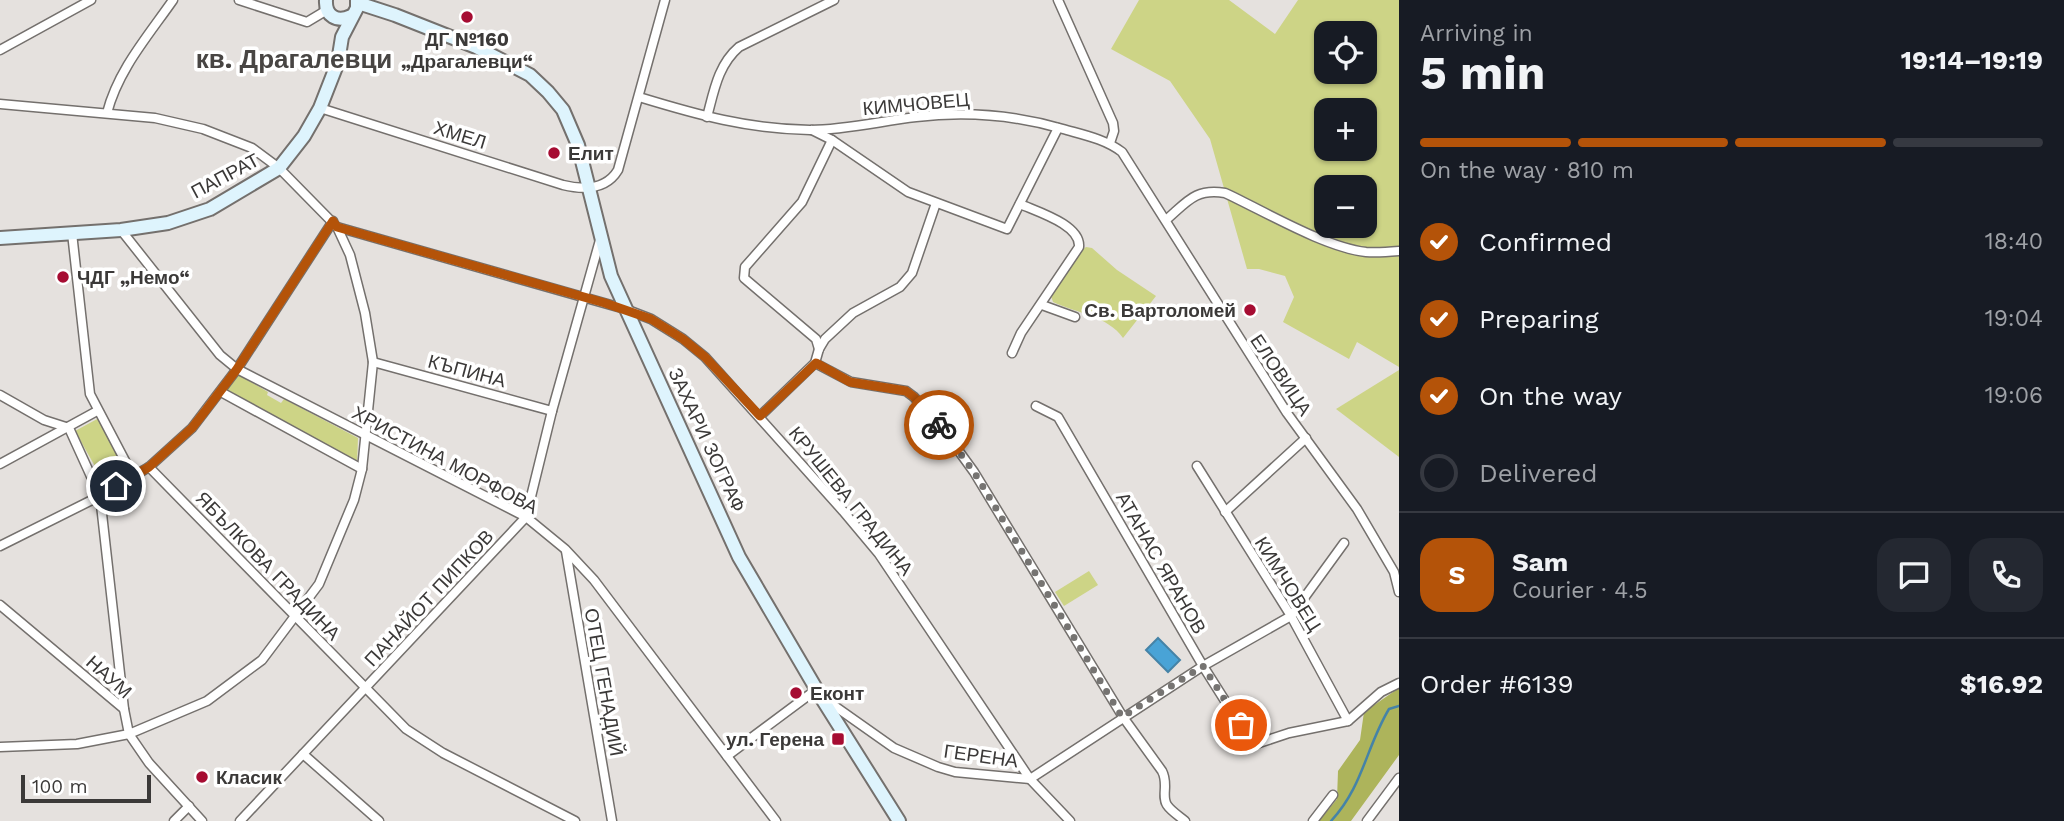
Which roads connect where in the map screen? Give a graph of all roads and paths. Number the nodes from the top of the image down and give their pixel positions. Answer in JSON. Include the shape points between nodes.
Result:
{"nodes":[{"id":1,"x":91,"y":0,"type":"edge"},
{"id":2,"x":173,"y":0,"type":"edge"},
{"id":3,"x":239,"y":0,"type":"edge"},
{"id":4,"x":665,"y":0,"type":"edge"},
{"id":5,"x":834,"y":0,"type":"edge"},
{"id":6,"x":1058,"y":0,"type":"edge"},
{"id":7,"x":364,"y":2,"type":"edge"},
{"id":8,"x":329,"y":10,"type":"edge"},
{"id":9,"x":351,"y":16,"type":"junction"},
{"id":10,"x":342,"y":37,"type":"junction"},
{"id":11,"x":0,"y":50,"type":"edge"},
{"id":12,"x":639,"y":97,"type":"junction"},
{"id":13,"x":0,"y":104,"type":"edge"},
{"id":14,"x":320,"y":108,"type":"junction"},
{"id":15,"x":107,"y":113,"type":"junction"},
{"id":16,"x":707,"y":117,"type":"junction"},
{"id":17,"x":1058,"y":128,"type":"junction"},
{"id":18,"x":812,"y":130,"type":"junction"},
{"id":19,"x":832,"y":140,"type":"junction"},
{"id":20,"x":1110,"y":143,"type":"junction"},
{"id":21,"x":279,"y":168,"type":"junction"},
{"id":22,"x":590,"y":188,"type":"junction"},
{"id":23,"x":936,"y":203,"type":"junction"},
{"id":24,"x":1020,"y":204,"type":"junction"},
{"id":25,"x":1166,"y":220,"type":"junction"},
{"id":26,"x":335,"y":224,"type":"junction"},
{"id":27,"x":121,"y":230,"type":"junction"},
{"id":28,"x":72,"y":233,"type":"junction"},
{"id":29,"x":602,"y":235,"type":"junction"},
{"id":30,"x":0,"y":238,"type":"edge"},
{"id":31,"x":1399,"y":251,"type":"edge"},
{"id":32,"x":584,"y":297,"type":"junction"},
{"id":33,"x":1042,"y":305,"type":"junction"},
{"id":34,"x":625,"y":309,"type":"junction"},
{"id":35,"x":1076,"y":317,"type":"dead end"},
{"id":36,"x":819,"y":349,"type":"junction"},
{"id":37,"x":1012,"y":353,"type":"dead end"},
{"id":38,"x":373,"y":362,"type":"junction"},
{"id":39,"x":816,"y":363,"type":"junction"},
{"id":40,"x":237,"y":369,"type":"junction"},
{"id":41,"x":220,"y":392,"type":"junction"},
{"id":42,"x":0,"y":394,"type":"edge"},
{"id":43,"x":1036,"y":406,"type":"dead end"},
{"id":44,"x":97,"y":411,"type":"junction"},
{"id":45,"x":552,"y":411,"type":"junction"},
{"id":46,"x":760,"y":416,"type":"junction"},
{"id":47,"x":69,"y":428,"type":"junction"},
{"id":48,"x":365,"y":436,"type":"junction"},
{"id":49,"x":1306,"y":438,"type":"junction"},
{"id":50,"x":0,"y":464,"type":"edge"},
{"id":51,"x":1197,"y":466,"type":"dead end"},
{"id":52,"x":149,"y":467,"type":"junction"},
{"id":53,"x":362,"y":469,"type":"junction"},
{"id":54,"x":133,"y":476,"type":"junction"},
{"id":55,"x":100,"y":496,"type":"junction"},
{"id":56,"x":1225,"y":512,"type":"junction"},
{"id":57,"x":526,"y":517,"type":"junction"},
{"id":58,"x":1344,"y":542,"type":"dead end"},
{"id":59,"x":0,"y":546,"type":"edge"},
{"id":60,"x":565,"y":549,"type":"junction"},
{"id":61,"x":1399,"y":592,"type":"edge"},
{"id":62,"x":0,"y":605,"type":"edge"},
{"id":63,"x":296,"y":616,"type":"junction"},
{"id":64,"x":1291,"y":616,"type":"junction"},
{"id":65,"x":1203,"y":666,"type":"junction"},
{"id":66,"x":1399,"y":683,"type":"edge"},
{"id":67,"x":365,"y":689,"type":"junction"},
{"id":68,"x":819,"y":693,"type":"junction"},
{"id":69,"x":124,"y":709,"type":"junction"},
{"id":70,"x":1122,"y":717,"type":"junction"},
{"id":71,"x":1348,"y":721,"type":"junction"},
{"id":72,"x":129,"y":734,"type":"junction"},
{"id":73,"x":0,"y":747,"type":"edge"},
{"id":74,"x":303,"y":754,"type":"junction"},
{"id":75,"x":727,"y":757,"type":"junction"},
{"id":76,"x":1399,"y":778,"type":"edge"},
{"id":77,"x":1030,"y":779,"type":"junction"},
{"id":78,"x":1333,"y":795,"type":"dead end"},
{"id":79,"x":189,"y":806,"type":"junction"},
{"id":80,"x":174,"y":821,"type":"edge"},
{"id":81,"x":202,"y":821,"type":"edge"},
{"id":82,"x":240,"y":821,"type":"edge"},
{"id":83,"x":379,"y":821,"type":"edge"},
{"id":84,"x":575,"y":821,"type":"edge"},
{"id":85,"x":612,"y":821,"type":"edge"},
{"id":86,"x":776,"y":821,"type":"edge"},
{"id":87,"x":899,"y":821,"type":"edge"},
{"id":88,"x":1070,"y":821,"type":"edge"},
{"id":89,"x":1185,"y":821,"type":"edge"},
{"id":90,"x":1313,"y":821,"type":"edge"},
{"id":91,"x":1367,"y":821,"type":"edge"}],
"edges":[{"from":1,"to":11,"type":"street"},
{"from":2,"to":15,"type":"street","via":[[125,68]]},
{"from":3,"to":8,"type":"street","via":[[307,22]]},
{"from":4,"to":12,"type":"street"},
{"from":5,"to":16,"type":"street","via":[[733,52],[721,70]]},
{"from":6,"to":20,"type":"street","via":[[1113,123]]},
{"from":7,"to":9,"type":"street","name":"ПАПРАТ"},
{"from":7,"to":22,"type":"street","name":"ЗАХАРИ ЗОГРАФ","via":[[476,47],[530,75],[572,127]]},
{"from":8,"to":9,"type":"street","via":[[344,19]]},
{"from":8,"to":10,"type":"street"},
{"from":9,"to":10,"type":"street","name":"ПАПРАТ"},
{"from":10,"to":14,"type":"street","name":"ПАПРАТ","via":[[338,62]]},
{"from":12,"to":16,"type":"street","name":"КИМЧОВЕЦ"},
{"from":12,"to":22,"type":"street","via":[[618,170],[607,183]]},
{"from":13,"to":15,"type":"street"},
{"from":14,"to":21,"type":"street","name":"ПАПРАТ"},
{"from":14,"to":22,"type":"street","name":"ХМЕЛ","via":[[563,184]]},
{"from":15,"to":21,"type":"street","via":[[203,129],[252,148]]},
{"from":16,"to":18,"type":"street","name":"КИМЧОВЕЦ","via":[[739,125]]},
{"from":17,"to":18,"type":"street","name":"КИМЧОВЕЦ","via":[[957,114]]},
{"from":17,"to":20,"type":"street","name":"КИМЧОВЕЦ"},
{"from":17,"to":24,"type":"street"},
{"from":18,"to":19,"type":"street"},
{"from":19,"to":23,"type":"street","via":[[908,192]]},
{"from":19,"to":36,"type":"street","via":[[802,202],[745,267],[744,278],[816,339]]},
{"from":20,"to":25,"type":"street","name":"ЕЛОВИЦА","via":[[1122,152]]},
{"from":21,"to":26,"type":"street"},
{"from":21,"to":27,"type":"street","name":"ПАПРАТ","via":[[210,209],[168,223]]},
{"from":22,"to":29,"type":"street","name":"ЗАХАРИ ЗОГРАФ"},
{"from":23,"to":24,"type":"street","via":[[1006,229]]},
{"from":23,"to":36,"type":"street","via":[[912,273],[900,287],[853,313]]},
{"from":24,"to":33,"type":"street","via":[[1073,229],[1079,239],[1079,247]]},
{"from":25,"to":31,"type":"street","via":[[1202,192],[1225,193],[1326,241],[1366,252]]},
{"from":25,"to":49,"type":"street","name":"ЕЛОВИЦА"},
{"from":26,"to":32,"type":"street","name":"КРУШЕВА ГРАДИНА"},
{"from":26,"to":38,"type":"street","via":[[350,255]]},
{"from":26,"to":40,"type":"street"},
{"from":27,"to":28,"type":"street","name":"ПАПРАТ"},
{"from":27,"to":40,"type":"street","name":"ХРИСТИНА МОРФОВА","via":[[220,355]]},
{"from":28,"to":30,"type":"street","name":"ПАПРАТ"},
{"from":28,"to":44,"type":"street","via":[[90,394]]},
{"from":29,"to":32,"type":"street","name":"ПАНАЙОТ ПИПКОВ"},
{"from":29,"to":34,"type":"street","name":"ЗАХАРИ ЗОГРАФ"},
{"from":32,"to":34,"type":"street","name":"КРУШЕВА ГРАДИНА"},
{"from":32,"to":45,"type":"street","name":"ПАНАЙОТ ПИПКОВ"},
{"from":33,"to":35,"type":"street"},
{"from":33,"to":37,"type":"street"},
{"from":34,"to":46,"type":"street","name":"КРУШЕВА ГРАДИНА","via":[[683,339]]},
{"from":34,"to":68,"type":"street","name":"ЗАХАРИ ЗОГРАФ","via":[[739,557]]},
{"from":36,"to":39,"type":"street"},
{"from":38,"to":45,"type":"street","name":"КЪПИНА"},
{"from":38,"to":48,"type":"street"},
{"from":39,"to":46,"type":"street"},
{"from":39,"to":70,"type":"street","via":[[850,382],[906,391],[945,432],[974,472]]},
{"from":40,"to":41,"type":"street"},
{"from":40,"to":48,"type":"street","name":"ХРИСТИНА МОРФОВА"},
{"from":41,"to":52,"type":"street","via":[[192,428]]},
{"from":41,"to":53,"type":"street"},
{"from":42,"to":47,"type":"street","via":[[44,420]]},
{"from":43,"to":65,"type":"street","name":"АТАНАС ЯРАНОВ","via":[[1058,417]]},
{"from":44,"to":47,"type":"street"},
{"from":44,"to":54,"type":"street"},
{"from":45,"to":57,"type":"street","name":"ПАНАЙОТ ПИПКОВ"},
{"from":46,"to":77,"type":"street","name":"КРУШЕВА ГРАДИНА","via":[[879,554]]},
{"from":47,"to":50,"type":"street"},
{"from":47,"to":55,"type":"street"},
{"from":48,"to":53,"type":"street"},
{"from":48,"to":57,"type":"street","name":"ХРИСТИНА МОРФОВА"},
{"from":49,"to":56,"type":"street"},
{"from":49,"to":61,"type":"street","name":"ЕЛОВИЦА","via":[[1357,509],[1394,572]]},
{"from":51,"to":56,"type":"street","name":"КИМЧОВЕЦ"},
{"from":52,"to":54,"type":"street"},
{"from":52,"to":63,"type":"street","name":"ЯБЪЛКОВА ГРАДИНА"},
{"from":53,"to":63,"type":"street","via":[[340,538],[319,584]]},
{"from":54,"to":55,"type":"street"},
{"from":55,"to":59,"type":"street"},
{"from":55,"to":69,"type":"street"},
{"from":56,"to":64,"type":"street","name":"КИМЧОВЕЦ"},
{"from":57,"to":60,"type":"street","name":"ХРИСТИНА МОРФОВА"},
{"from":57,"to":67,"type":"street","name":"ПАНАЙОТ ПИПКОВ"},
{"from":58,"to":64,"type":"street"},
{"from":60,"to":75,"type":"street","name":"ХРИСТИНА МОРФОВА","via":[[594,580]]},
{"from":60,"to":85,"type":"street","name":"ОТЕЦ ГЕНАДИЙ"},
{"from":62,"to":69,"type":"street","name":"НАУМ"},
{"from":63,"to":67,"type":"street","name":"ЯБЪЛКОВА ГРАДИНА"},
{"from":63,"to":72,"type":"street","via":[[262,660],[207,701]]},
{"from":64,"to":65,"type":"street"},
{"from":64,"to":71,"type":"street","name":"КИМЧОВЕЦ"},
{"from":65,"to":70,"type":"street"},
{"from":65,"to":71,"type":"street","name":"АТАНАС ЯРАНОВ","via":[[1253,744]]},
{"from":66,"to":71,"type":"street","via":[[1381,692]]},
{"from":67,"to":74,"type":"street","name":"ПАНАЙОТ ПИПКОВ"},
{"from":67,"to":84,"type":"street","name":"ЯБЪЛКОВА ГРАДИНА","via":[[406,729],[443,753]]},
{"from":68,"to":75,"type":"street"},
{"from":68,"to":77,"type":"street","name":"ГЕРЕНА","via":[[894,748],[938,767]]},
{"from":68,"to":87,"type":"street","name":"ЗАХАРИ ЗОГРАФ"},
{"from":69,"to":72,"type":"street","name":"НАУМ"},
{"from":70,"to":77,"type":"street"},
{"from":70,"to":89,"type":"street","via":[[1167,779],[1168,807]]},
{"from":72,"to":73,"type":"street","via":[[76,744]]},
{"from":72,"to":79,"type":"street","name":"НАУМ"},
{"from":74,"to":82,"type":"street","name":"ПАНАЙОТ ПИПКОВ"},
{"from":74,"to":83,"type":"street"},
{"from":75,"to":86,"type":"street","name":"ХРИСТИНА МОРФОВА"},
{"from":76,"to":91,"type":"street"},
{"from":77,"to":88,"type":"street","name":"КРУШЕВА ГРАДИНА"},
{"from":78,"to":90,"type":"street"},
{"from":79,"to":80,"type":"street"},
{"from":79,"to":81,"type":"street","name":"НАУМ"}]}
